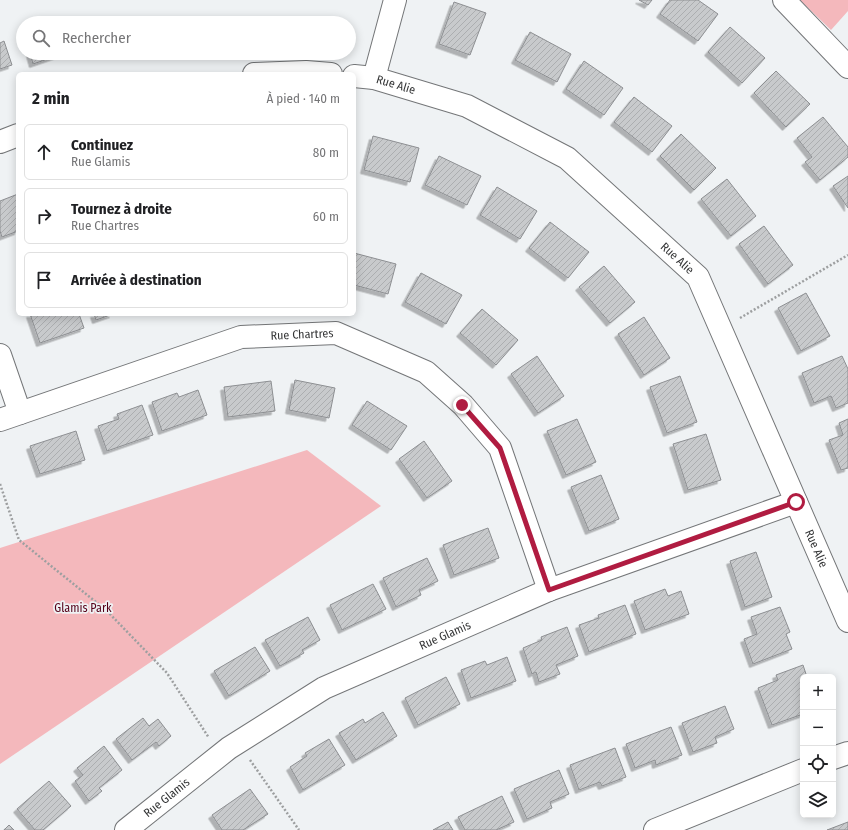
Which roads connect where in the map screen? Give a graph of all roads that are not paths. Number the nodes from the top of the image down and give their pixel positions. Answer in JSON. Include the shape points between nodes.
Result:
{"nodes":[{"id":1,"x":395,"y":0,"type":"edge"},
{"id":2,"x":784,"y":0,"type":"edge"},
{"id":3,"x":848,"y":67,"type":"edge"},
{"id":4,"x":364,"y":77,"type":"edge"},
{"id":5,"x":16,"y":137,"type":"edge"},
{"id":6,"x":0,"y":142,"type":"edge"},
{"id":7,"x":0,"y":355,"type":"edge"},
{"id":8,"x":10,"y":417,"type":"edge"},
{"id":9,"x":796,"y":502,"type":"junction"},
{"id":10,"x":549,"y":590,"type":"junction"},
{"id":11,"x":848,"y":621,"type":"edge"},
{"id":12,"x":848,"y":753,"type":"edge"},
{"id":13,"x":836,"y":757,"type":"edge"},
{"id":14,"x":800,"y":771,"type":"edge"},
{"id":15,"x":126,"y":830,"type":"edge"},
{"id":16,"x":655,"y":830,"type":"edge"}],
"edges":[{"from":1,"to":4,"type":"street"},
{"from":2,"to":3,"type":"street"},
{"from":4,"to":9,"type":"street","name":"Rue Alie","via":[[467,106],[567,158],[698,277]]},
{"from":5,"to":6,"type":"street"},
{"from":7,"to":8,"type":"street"},
{"from":8,"to":10,"type":"street","name":"Rue Chartres","via":[[241,337],[336,333],[426,372],[462,405],[500,448]]},
{"from":9,"to":10,"type":"street","name":"Rue Glamis"},
{"from":9,"to":11,"type":"street","name":"Rue Alie"},
{"from":10,"to":15,"type":"street","name":"Rue Glamis","via":[[324,688],[229,748]]},
{"from":12,"to":13,"type":"street"},
{"from":14,"to":16,"type":"street"}]}
